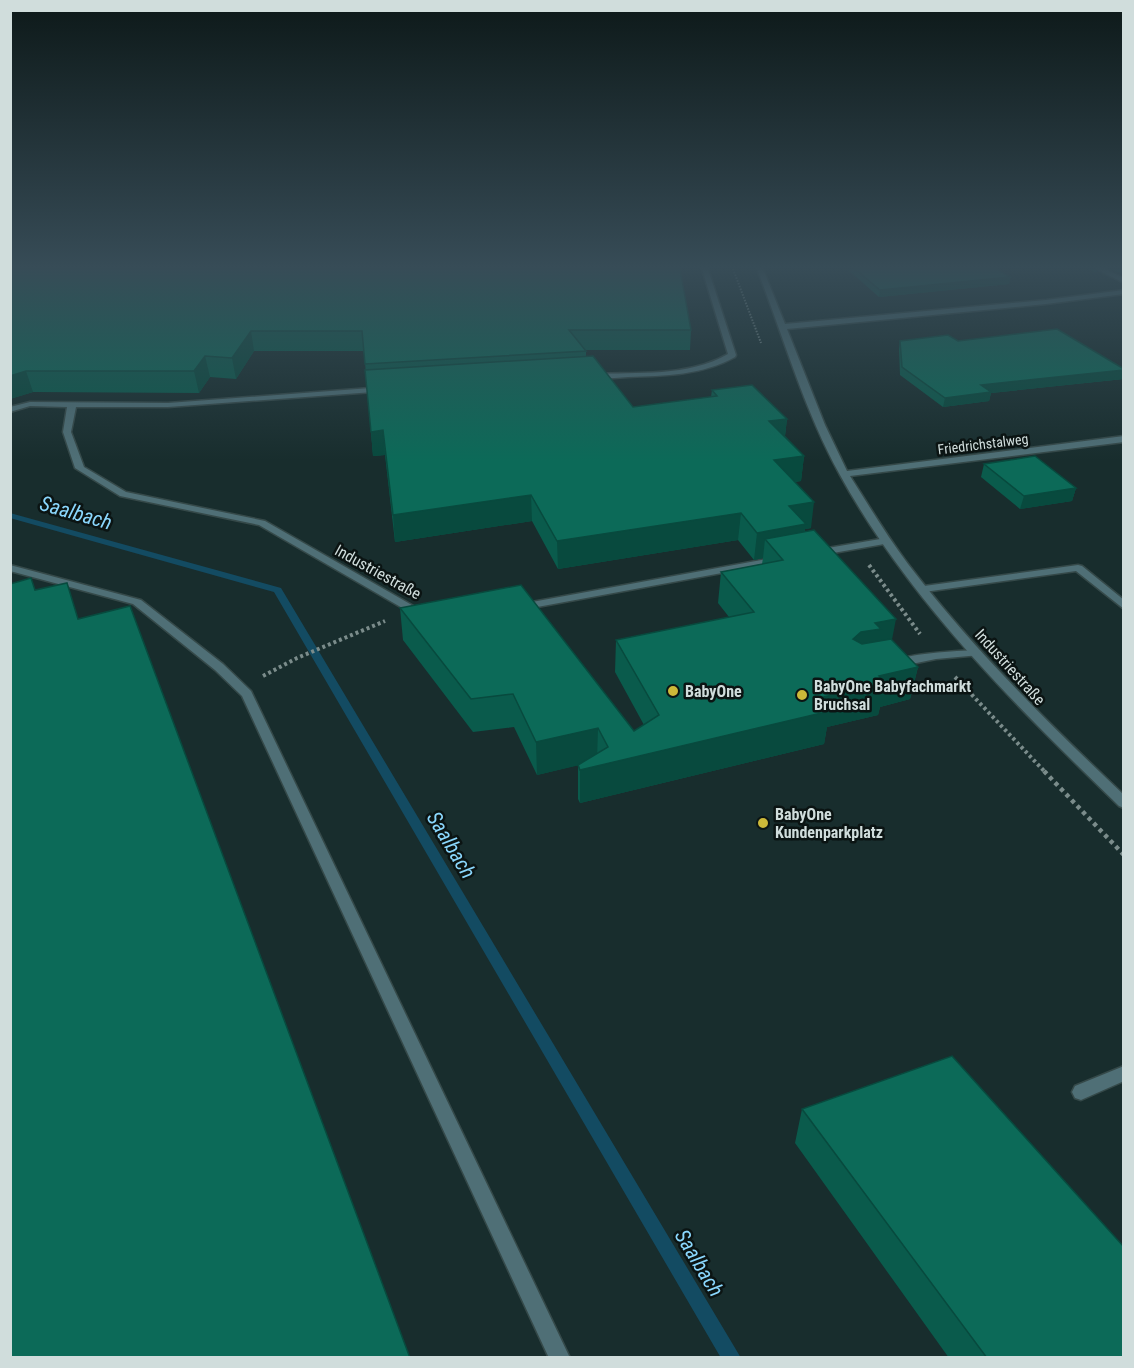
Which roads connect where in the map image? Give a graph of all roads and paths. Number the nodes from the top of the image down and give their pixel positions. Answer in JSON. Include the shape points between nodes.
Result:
{"nodes":[{"id":1,"x":725,"y":333,"type":"edge"},
{"id":2,"x":784,"y":333,"type":"edge"},
{"id":3,"x":580,"y":377,"type":"edge"},
{"id":4,"x":392,"y":388,"type":"edge"},
{"id":5,"x":72,"y":404,"type":"junction"},
{"id":6,"x":10,"y":410,"type":"edge"},
{"id":7,"x":1124,"y":439,"type":"edge"},
{"id":8,"x":845,"y":474,"type":"junction"},
{"id":9,"x":886,"y":541,"type":"junction"},
{"id":10,"x":855,"y":545,"type":"junction"},
{"id":11,"x":808,"y":554,"type":"edge"},
{"id":12,"x":785,"y":558,"type":"edge"},
{"id":13,"x":10,"y":568,"type":"edge"},
{"id":14,"x":924,"y":590,"type":"junction"},
{"id":15,"x":1124,"y":606,"type":"edge"},
{"id":16,"x":412,"y":609,"type":"junction"},
{"id":17,"x":507,"y":610,"type":"edge"},
{"id":18,"x":438,"y":612,"type":"edge"},
{"id":19,"x":976,"y":653,"type":"junction"},
{"id":20,"x":936,"y":656,"type":"junction"},
{"id":21,"x":889,"y":664,"type":"edge"},
{"id":22,"x":242,"y":688,"type":"junction"},
{"id":23,"x":1124,"y":803,"type":"edge"},
{"id":24,"x":1124,"y":855,"type":"edge"},
{"id":25,"x":1124,"y":1073,"type":"edge"},
{"id":26,"x":1081,"y":1092,"type":"dead end"},
{"id":27,"x":560,"y":1358,"type":"edge"}],
"edges":[{"from":1,"to":3,"type":"street","via":[[732,355],[723,362],[702,368]]},
{"from":2,"to":8,"type":"street","name":"Industriestraße"},
{"from":4,"to":5,"type":"street","via":[[168,405]]},
{"from":5,"to":6,"type":"street","via":[[30,404]]},
{"from":5,"to":16,"type":"street","name":"Industriestraße","via":[[67,432],[80,468],[88,473],[123,494],[262,523]]},
{"from":7,"to":8,"type":"street","name":"Friedrichstalweg"},
{"from":8,"to":9,"type":"street","name":"Industriestraße"},
{"from":9,"to":10,"type":"street"},
{"from":9,"to":14,"type":"street","name":"Industriestraße"},
{"from":10,"to":11,"type":"street"},
{"from":10,"to":20,"type":"path"},
{"from":12,"to":17,"type":"street"},
{"from":13,"to":22,"type":"street","via":[[137,602]]},
{"from":14,"to":15,"type":"street","via":[[1078,568]]},
{"from":14,"to":19,"type":"street","name":"Industriestraße"},
{"from":16,"to":18,"type":"street","name":"Industriestraße"},
{"from":16,"to":22,"type":"path","via":[[297,658]]},
{"from":19,"to":20,"type":"street"},
{"from":19,"to":23,"type":"street","name":"Industriestraße","via":[[1033,716]]},
{"from":20,"to":21,"type":"street"},
{"from":20,"to":24,"type":"path"},
{"from":22,"to":27,"type":"street"},
{"from":25,"to":26,"type":"street"}]}
